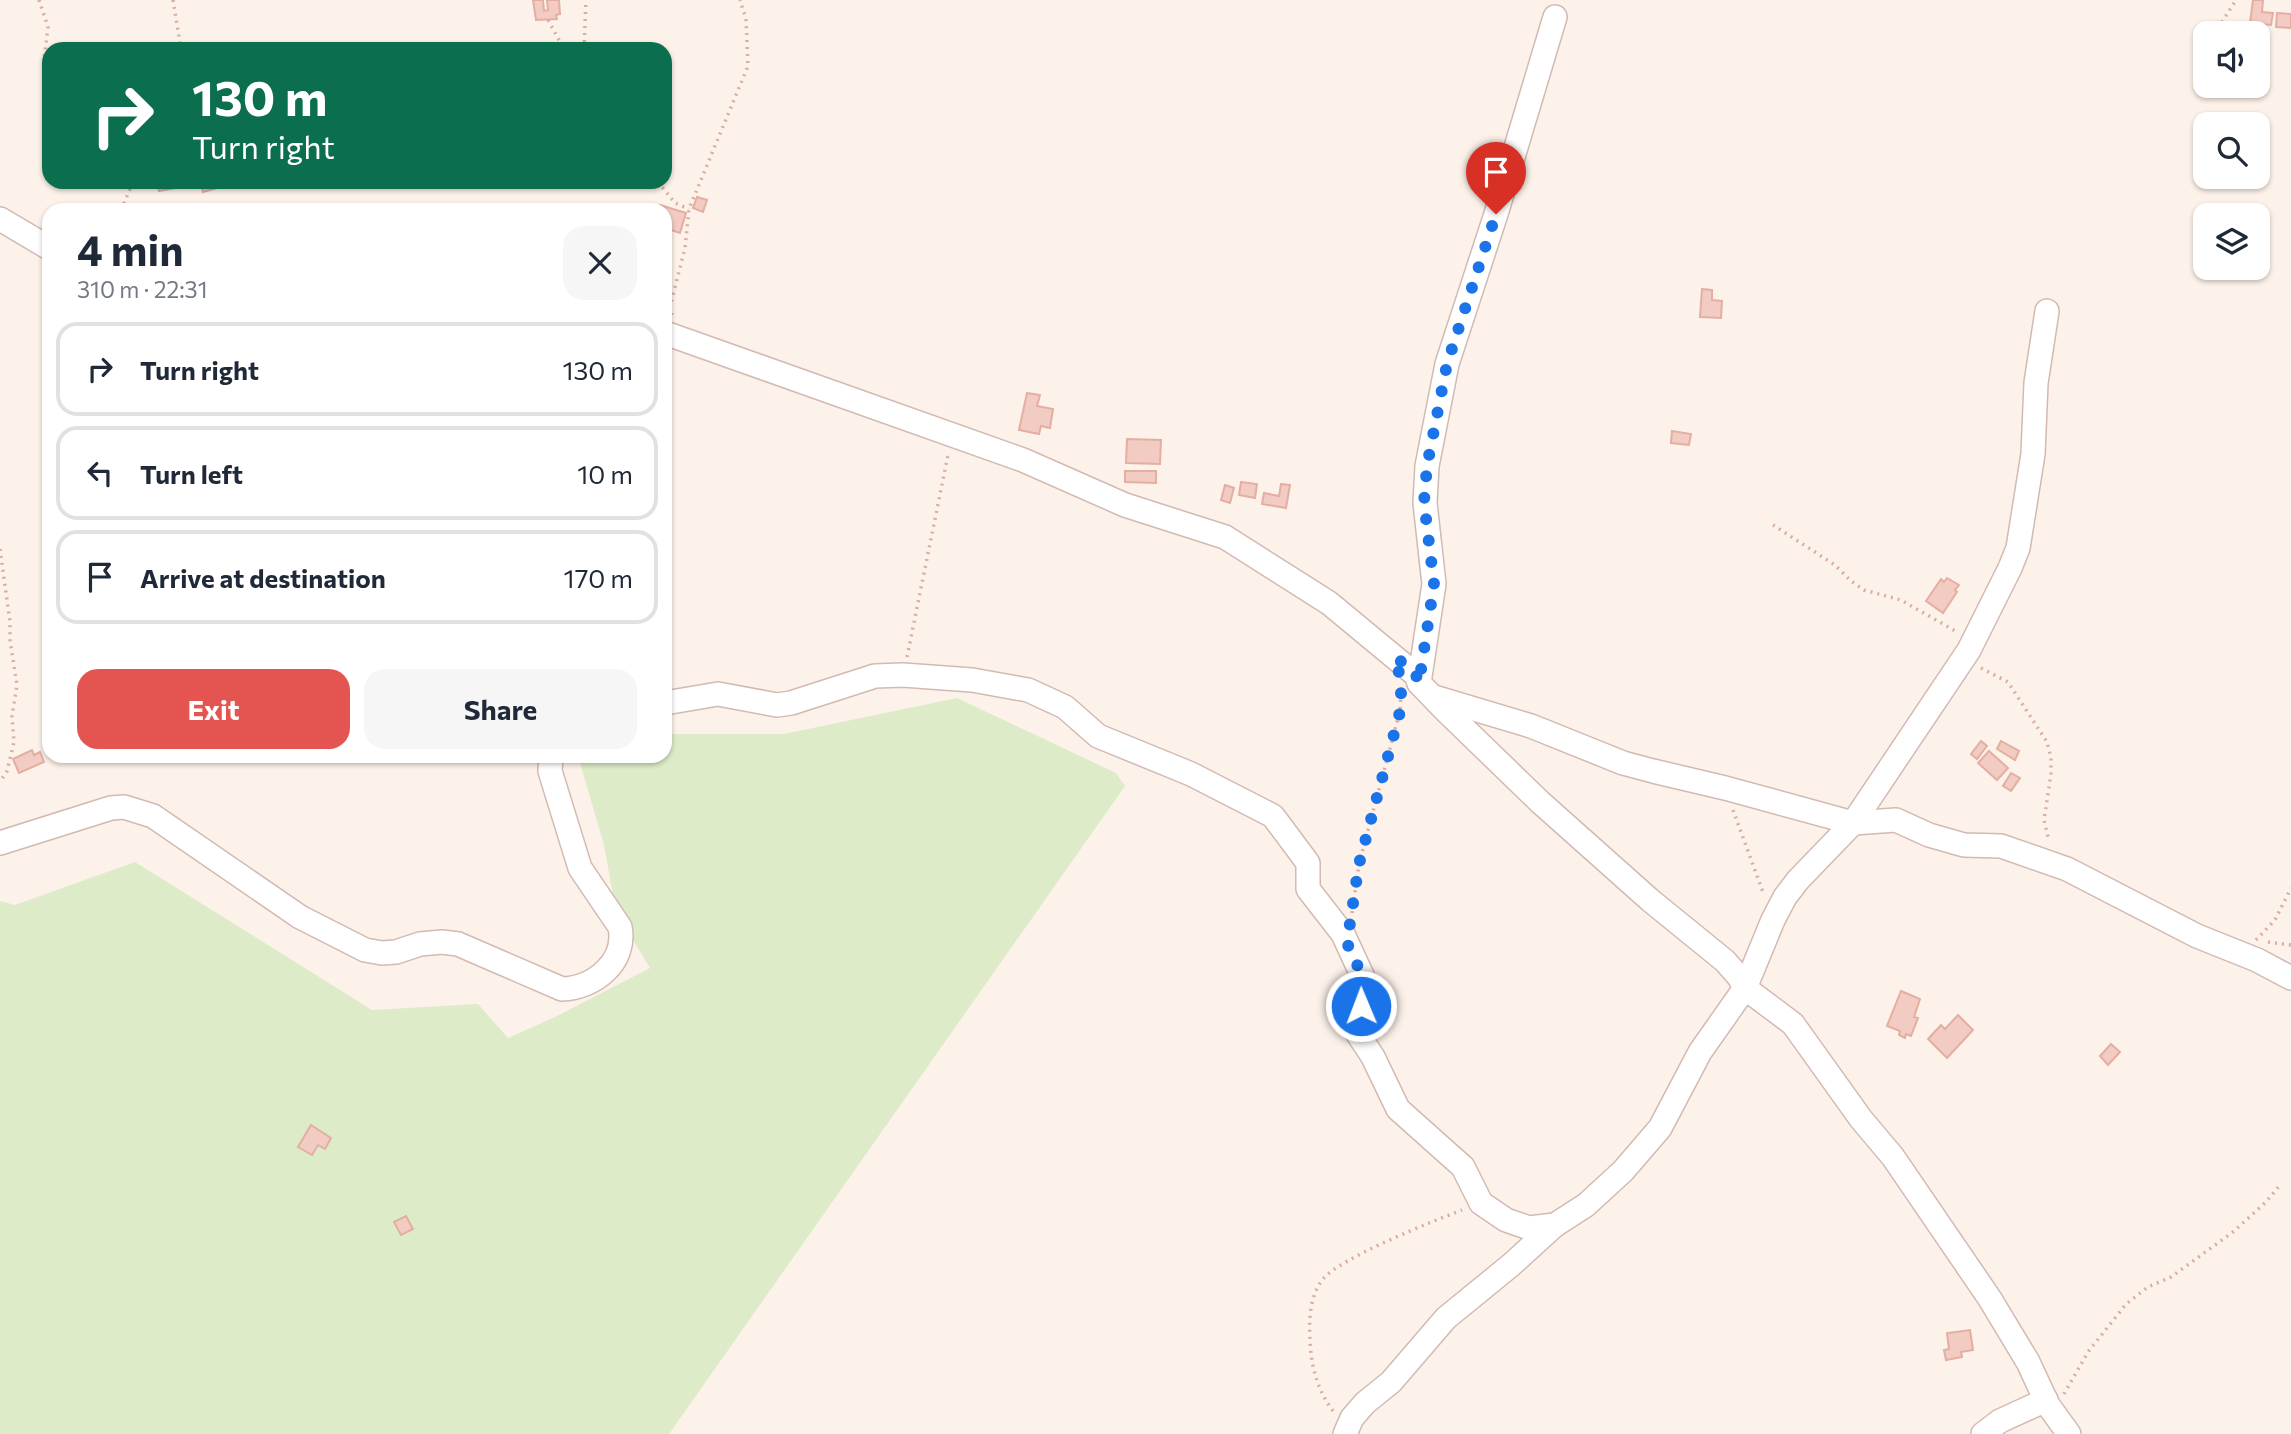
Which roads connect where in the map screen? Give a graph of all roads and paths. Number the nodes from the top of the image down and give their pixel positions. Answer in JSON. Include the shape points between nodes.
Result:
{"nodes":[{"id":1,"x":40,"y":0,"type":"edge"},
{"id":2,"x":173,"y":0,"type":"edge"},
{"id":3,"x":586,"y":0,"type":"edge"},
{"id":4,"x":740,"y":0,"type":"edge"},
{"id":5,"x":2236,"y":0,"type":"edge"},
{"id":6,"x":1555,"y":17,"type":"dead end"},
{"id":7,"x":548,"y":20,"type":"dead end"},
{"id":8,"x":2222,"y":21,"type":"edge"},
{"id":9,"x":46,"y":42,"type":"edge"},
{"id":10,"x":180,"y":42,"type":"edge"},
{"id":11,"x":560,"y":42,"type":"edge"},
{"id":12,"x":584,"y":42,"type":"edge"},
{"id":13,"x":664,"y":189,"type":"edge"},
{"id":14,"x":689,"y":209,"type":"junction"},
{"id":15,"x":0,"y":219,"type":"edge"},
{"id":16,"x":42,"y":244,"type":"edge"},
{"id":17,"x":672,"y":299,"type":"edge"},
{"id":18,"x":2047,"y":312,"type":"dead end"},
{"id":19,"x":672,"y":335,"type":"edge"},
{"id":20,"x":952,"y":436,"type":"junction"},
{"id":21,"x":1773,"y":525,"type":"dead end"},
{"id":22,"x":0,"y":549,"type":"edge"},
{"id":23,"x":1969,"y":650,"type":"junction"},
{"id":24,"x":1396,"y":657,"type":"junction"},
{"id":25,"x":903,"y":675,"type":"junction"},
{"id":26,"x":1426,"y":689,"type":"junction"},
{"id":27,"x":672,"y":702,"type":"edge"},
{"id":28,"x":551,"y":763,"type":"edge"},
{"id":29,"x":0,"y":782,"type":"edge"},
{"id":30,"x":1725,"y":788,"type":"junction"},
{"id":31,"x":1853,"y":823,"type":"junction"},
{"id":32,"x":0,"y":843,"type":"edge"},
{"id":33,"x":2067,"y":869,"type":"junction"},
{"id":34,"x":2291,"y":888,"type":"edge"},
{"id":35,"x":1773,"y":920,"type":"junction"},
{"id":36,"x":2254,"y":942,"type":"dead end"},
{"id":37,"x":1347,"y":943,"type":"junction"},
{"id":38,"x":2291,"y":978,"type":"edge"},
{"id":39,"x":1745,"y":988,"type":"junction"},
{"id":40,"x":2280,"y":1185,"type":"dead end"},
{"id":41,"x":1481,"y":1203,"type":"junction"},
{"id":42,"x":1555,"y":1225,"type":"junction"},
{"id":43,"x":2049,"y":1405,"type":"junction"},
{"id":44,"x":1345,"y":1431,"type":"edge"},
{"id":45,"x":1983,"y":1434,"type":"edge"},
{"id":46,"x":2069,"y":1434,"type":"edge"}],
"edges":[{"from":1,"to":9,"type":"path","via":[[48,27]]},
{"from":2,"to":10,"type":"path"},
{"from":3,"to":12,"type":"path"},
{"from":4,"to":14,"type":"path","via":[[746,19],[748,66]]},
{"from":5,"to":8,"type":"path"},
{"from":6,"to":26,"type":"street","via":[[1447,364],[1427,466],[1424,502],[1434,584]]},
{"from":7,"to":11,"type":"path"},
{"from":13,"to":14,"type":"path","via":[[675,203]]},
{"from":14,"to":17,"type":"path"},
{"from":15,"to":16,"type":"street"},
{"from":18,"to":23,"type":"street","via":[[2018,548]]},
{"from":19,"to":20,"type":"street"},
{"from":20,"to":24,"type":"street","via":[[1023,460],[1125,505],[1236,543],[1329,603]]},
{"from":20,"to":25,"type":"path"},
{"from":21,"to":23,"type":"path","via":[[1864,590],[1901,600]]},
{"from":22,"to":29,"type":"path","via":[[17,685],[14,742],[8,771]]},
{"from":23,"to":31,"type":"street"},
{"from":23,"to":33,"type":"path","via":[[2008,682],[2047,742],[2051,774],[2045,820],[2049,840]]},
{"from":24,"to":26,"type":"street"},
{"from":24,"to":37,"type":"path","via":[[1401,708],[1359,864]]},
{"from":25,"to":27,"type":"street","via":[[875,677],[777,705],[718,694]]},
{"from":25,"to":37,"type":"street","via":[[1028,690],[1065,707],[1098,736],[1191,774],[1273,816],[1308,863],[1308,889]]},
{"from":26,"to":30,"type":"street","via":[[1623,762]]},
{"from":26,"to":39,"type":"street","via":[[1539,802],[1725,961]]},
{"from":28,"to":32,"type":"street","via":[[580,868],[622,935],[620,953],[612,964],[576,989],[562,989],[458,944],[420,944],[382,953],[365,950],[300,917],[142,811],[111,808]]},
{"from":30,"to":31,"type":"street"},
{"from":30,"to":35,"type":"path"},
{"from":31,"to":33,"type":"street","via":[[1896,820],[1948,841],[2001,846]]},
{"from":31,"to":35,"type":"street","via":[[1798,880]]},
{"from":33,"to":38,"type":"street"},
{"from":34,"to":36,"type":"path","via":[[2282,910]]},
{"from":35,"to":39,"type":"street"},
{"from":37,"to":41,"type":"street","via":[[1366,984],[1356,1021],[1358,1034],[1398,1109],[1463,1167]]},
{"from":39,"to":42,"type":"street","via":[[1700,1052],[1660,1128],[1623,1171],[1586,1205]]},
{"from":39,"to":43,"type":"street","via":[[1793,1024],[1893,1157],[1990,1299]]},
{"from":40,"to":43,"type":"path","via":[[2224,1239],[2126,1304],[2088,1352],[2076,1377]]},
{"from":41,"to":42,"type":"street","via":[[1506,1220],[1529,1227]]},
{"from":41,"to":44,"type":"path","via":[[1342,1264],[1323,1279],[1312,1300],[1311,1366]]},
{"from":42,"to":44,"type":"street","via":[[1446,1318],[1391,1382],[1365,1403]]},
{"from":43,"to":45,"type":"street","via":[[2000,1420]]},
{"from":43,"to":46,"type":"street"}]}
